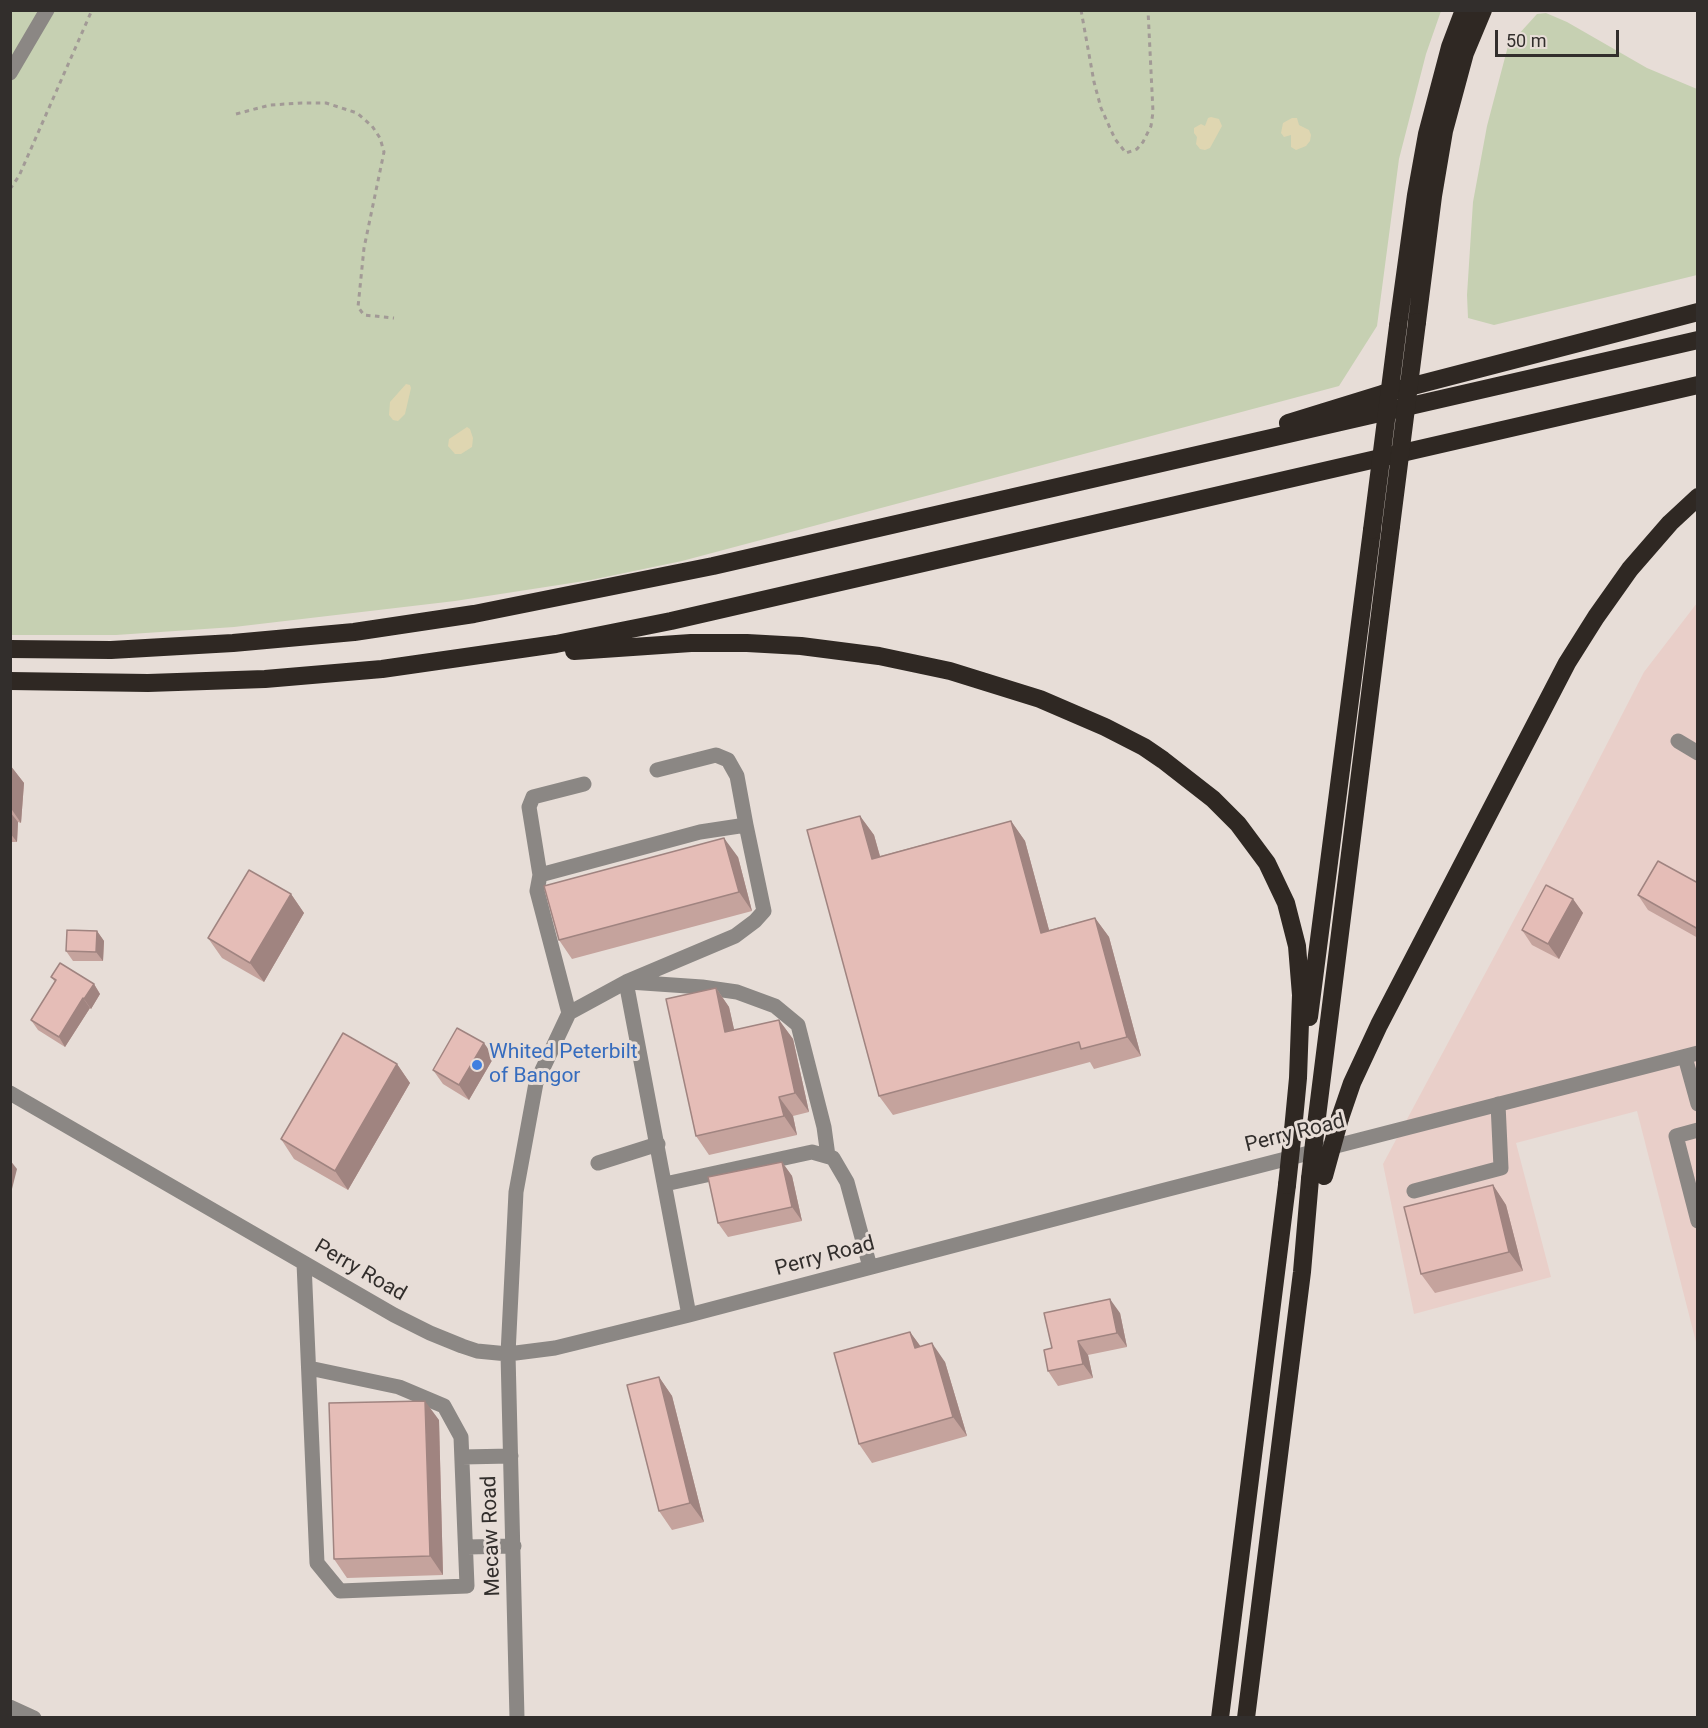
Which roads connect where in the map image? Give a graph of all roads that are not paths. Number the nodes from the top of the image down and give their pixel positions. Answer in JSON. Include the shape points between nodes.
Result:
{"nodes":[{"id":1,"x":47,"y":10,"type":"edge"},
{"id":2,"x":1464,"y":10,"type":"edge"},
{"id":3,"x":1483,"y":10,"type":"edge"},
{"id":4,"x":10,"y":73,"type":"edge"},
{"id":5,"x":1698,"y":312,"type":"edge"},
{"id":6,"x":1698,"y":340,"type":"edge"},
{"id":7,"x":1698,"y":386,"type":"edge"},
{"id":8,"x":1216,"y":450,"type":"junction"},
{"id":9,"x":1698,"y":497,"type":"edge"},
{"id":10,"x":10,"y":649,"type":"edge"},
{"id":11,"x":440,"y":662,"type":"junction"},
{"id":12,"x":10,"y":681,"type":"edge"},
{"id":13,"x":1678,"y":741,"type":"dead end"},
{"id":14,"x":1698,"y":753,"type":"edge"},
{"id":15,"x":657,"y":770,"type":"dead end"},
{"id":16,"x":584,"y":784,"type":"dead end"},
{"id":17,"x":746,"y":825,"type":"junction"},
{"id":18,"x":540,"y":875,"type":"junction"},
{"id":19,"x":626,"y":982,"type":"junction"},
{"id":20,"x":569,"y":1013,"type":"junction"},
{"id":21,"x":1691,"y":1055,"type":"edge"},
{"id":22,"x":1298,"y":1078,"type":"junction"},
{"id":23,"x":10,"y":1093,"type":"edge"},
{"id":24,"x":1497,"y":1104,"type":"junction"},
{"id":25,"x":1698,"y":1104,"type":"edge"},
{"id":26,"x":1698,"y":1130,"type":"edge"},
{"id":27,"x":657,"y":1144,"type":"junction"},
{"id":28,"x":828,"y":1156,"type":"junction"},
{"id":29,"x":598,"y":1162,"type":"dead end"},
{"id":30,"x":1317,"y":1177,"type":"junction"},
{"id":31,"x":665,"y":1184,"type":"junction"},
{"id":32,"x":1414,"y":1191,"type":"dead end"},
{"id":33,"x":1698,"y":1221,"type":"edge"},
{"id":34,"x":304,"y":1263,"type":"junction"},
{"id":35,"x":870,"y":1267,"type":"junction"},
{"id":36,"x":689,"y":1315,"type":"junction"},
{"id":37,"x":508,"y":1354,"type":"junction"},
{"id":38,"x":309,"y":1368,"type":"junction"},
{"id":39,"x":511,"y":1456,"type":"junction"},
{"id":40,"x":462,"y":1457,"type":"junction"},
{"id":41,"x":514,"y":1546,"type":"junction"},
{"id":42,"x":467,"y":1547,"type":"junction"},
{"id":43,"x":10,"y":1707,"type":"edge"},
{"id":44,"x":34,"y":1718,"type":"edge"},
{"id":45,"x":517,"y":1718,"type":"edge"},
{"id":46,"x":1220,"y":1718,"type":"edge"},
{"id":47,"x":1246,"y":1718,"type":"edge"}],
"edges":[{"from":1,"to":4,"type":"street"},
{"from":2,"to":22,"type":"highway","bridge":true,"via":[[1427,134],[1413,211],[1317,968]]},
{"from":3,"to":30,"type":"highway","bridge":true,"via":[[1444,131],[1433,196],[1316,1125]]},
{"from":5,"to":8,"type":"highway","via":[[1382,394]]},
{"from":6,"to":8,"type":"highway"},
{"from":7,"to":11,"type":"highway","via":[[671,621]]},
{"from":8,"to":10,"type":"highway","via":[[692,570],[474,614],[354,632],[233,644],[111,650]]},
{"from":9,"to":30,"type":"highway","bridge":true,"via":[[1630,569],[1580,641],[1554,687],[1379,1025],[1352,1083]]},
{"from":11,"to":12,"type":"highway","via":[[206,682]]},
{"from":11,"to":22,"type":"highway","via":[[691,643],[801,646],[879,656],[950,671],[1040,699],[1105,727],[1154,753],[1213,799],[1253,843],[1274,876],[1297,946],[1301,995]]},
{"from":13,"to":14,"type":"street"},
{"from":15,"to":17,"type":"street","via":[[716,755],[728,760],[737,776]]},
{"from":16,"to":18,"type":"street","via":[[533,797],[529,807]]},
{"from":17,"to":18,"type":"street","via":[[700,832]]},
{"from":17,"to":19,"type":"street","via":[[764,910],[735,936]]},
{"from":18,"to":20,"type":"street","via":[[537,891]]},
{"from":19,"to":20,"type":"street"},
{"from":19,"to":27,"type":"street"},
{"from":19,"to":28,"type":"street","via":[[737,992],[775,1006],[798,1025]]},
{"from":20,"to":37,"type":"street","name":"Mecaw Road","via":[[536,1083],[518,1181]]},
{"from":21,"to":24,"type":"street","name":"Perry Road"},
{"from":21,"to":25,"type":"street"},
{"from":22,"to":46,"type":"highway","bridge":true},
{"from":23,"to":34,"type":"street","name":"Perry Road"},
{"from":24,"to":32,"type":"street","via":[[1501,1168]]},
{"from":24,"to":35,"type":"street","name":"Perry Road"},
{"from":26,"to":33,"type":"street","via":[[1676,1136]]},
{"from":27,"to":29,"type":"street"},
{"from":27,"to":31,"type":"street"},
{"from":28,"to":31,"type":"street","via":[[812,1152]]},
{"from":28,"to":35,"type":"street","via":[[847,1182]]},
{"from":30,"to":47,"type":"highway"},
{"from":31,"to":36,"type":"street"},
{"from":34,"to":37,"type":"street","name":"Perry Road","via":[[430,1333],[477,1350]]},
{"from":34,"to":38,"type":"street"},
{"from":35,"to":36,"type":"street","name":"Perry Road"},
{"from":36,"to":37,"type":"street","name":"Perry Road","via":[[555,1348]]},
{"from":37,"to":39,"type":"street","name":"Mecaw Road"},
{"from":38,"to":40,"type":"street","via":[[399,1387],[444,1406],[461,1437]]},
{"from":38,"to":42,"type":"street","via":[[317,1563],[340,1591],[467,1586]]},
{"from":39,"to":40,"type":"street"},
{"from":39,"to":41,"type":"street","name":"Mecaw Road"},
{"from":40,"to":42,"type":"street"},
{"from":41,"to":42,"type":"street"},
{"from":41,"to":45,"type":"street","name":"Mecaw Road"},
{"from":43,"to":44,"type":"street"}]}
